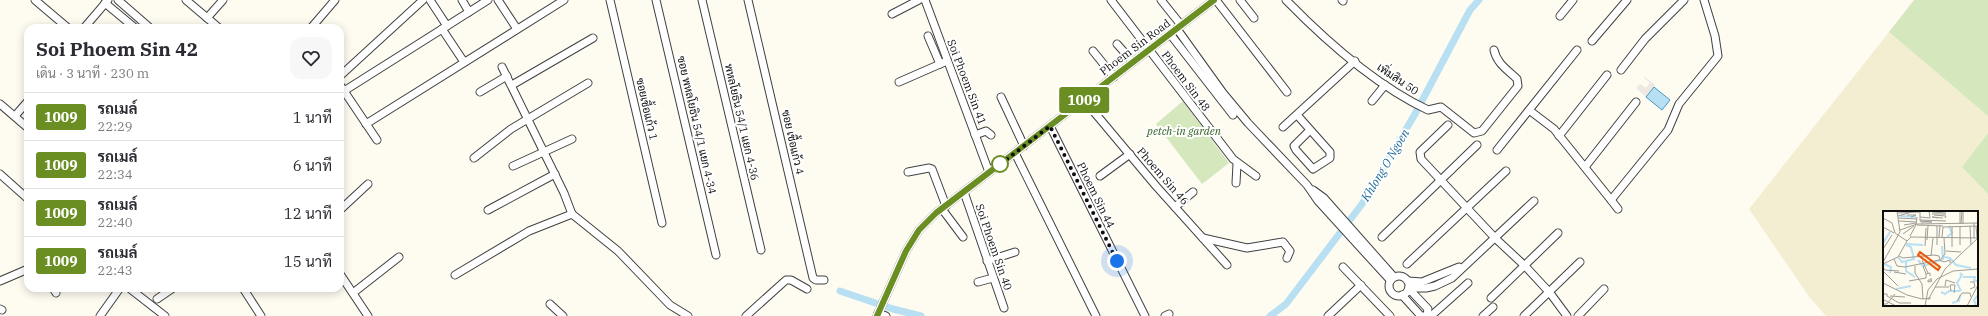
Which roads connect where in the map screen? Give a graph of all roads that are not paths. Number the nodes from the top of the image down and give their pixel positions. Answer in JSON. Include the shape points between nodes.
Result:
{"nodes":[{"id":1,"x":35,"y":0,"type":"edge"},
{"id":2,"x":118,"y":0,"type":"edge"},
{"id":3,"x":186,"y":0,"type":"edge"},
{"id":4,"x":223,"y":0,"type":"edge"},
{"id":5,"x":335,"y":0,"type":"edge"},
{"id":6,"x":423,"y":0,"type":"edge"},
{"id":7,"x":430,"y":0,"type":"edge"},
{"id":8,"x":462,"y":0,"type":"edge"},
{"id":9,"x":488,"y":0,"type":"edge"},
{"id":10,"x":498,"y":0,"type":"edge"},
{"id":11,"x":564,"y":0,"type":"edge"},
{"id":12,"x":610,"y":0,"type":"edge"},
{"id":13,"x":656,"y":0,"type":"edge"},
{"id":14,"x":702,"y":0,"type":"edge"},
{"id":15,"x":748,"y":0,"type":"edge"},
{"id":16,"x":919,"y":0,"type":"edge"},
{"id":17,"x":925,"y":0,"type":"edge"},
{"id":18,"x":1111,"y":0,"type":"edge"},
{"id":19,"x":1161,"y":0,"type":"edge"},
{"id":20,"x":1215,"y":0,"type":"edge"},
{"id":21,"x":1240,"y":0,"type":"edge"},
{"id":22,"x":1286,"y":0,"type":"edge"},
{"id":23,"x":1573,"y":0,"type":"edge"},
{"id":24,"x":1627,"y":0,"type":"edge"},
{"id":25,"x":1684,"y":0,"type":"edge"},
{"id":26,"x":1704,"y":0,"type":"edge"},
{"id":27,"x":107,"y":1,"type":"edge"},
{"id":28,"x":469,"y":12,"type":"junction"},
{"id":29,"x":892,"y":14,"type":"dead end"},
{"id":30,"x":1560,"y":16,"type":"dead end"},
{"id":31,"x":207,"y":18,"type":"junction"},
{"id":32,"x":1254,"y":18,"type":"dead end"},
{"id":33,"x":63,"y":24,"type":"edge"},
{"id":34,"x":87,"y":24,"type":"edge"},
{"id":35,"x":132,"y":24,"type":"edge"},
{"id":36,"x":145,"y":24,"type":"edge"},
{"id":37,"x":214,"y":24,"type":"edge"},
{"id":38,"x":314,"y":24,"type":"edge"},
{"id":39,"x":444,"y":27,"type":"junction"},
{"id":40,"x":1179,"y":27,"type":"junction"},
{"id":41,"x":517,"y":29,"type":"junction"},
{"id":42,"x":1170,"y":34,"type":"junction"},
{"id":43,"x":928,"y":36,"type":"dead end"},
{"id":44,"x":593,"y":38,"type":"dead end"},
{"id":45,"x":1592,"y":41,"type":"dead end"},
{"id":46,"x":1117,"y":44,"type":"dead end"},
{"id":47,"x":1148,"y":50,"type":"junction"},
{"id":48,"x":1494,"y":50,"type":"dead end"},
{"id":49,"x":1577,"y":50,"type":"dead end"},
{"id":50,"x":1093,"y":51,"type":"dead end"},
{"id":51,"x":947,"y":61,"type":"junction"},
{"id":52,"x":464,"y":62,"type":"junction"},
{"id":53,"x":1133,"y":62,"type":"junction"},
{"id":54,"x":1355,"y":62,"type":"junction"},
{"id":55,"x":940,"y":64,"type":"junction"},
{"id":56,"x":502,"y":67,"type":"dead end"},
{"id":57,"x":1621,"y":70,"type":"dead end"},
{"id":58,"x":344,"y":72,"type":"edge"},
{"id":59,"x":1607,"y":75,"type":"dead end"},
{"id":60,"x":507,"y":76,"type":"junction"},
{"id":61,"x":1114,"y":77,"type":"junction"},
{"id":62,"x":588,"y":82,"type":"dead end"},
{"id":63,"x":899,"y":82,"type":"dead end"},
{"id":64,"x":1386,"y":85,"type":"junction"},
{"id":65,"x":512,"y":86,"type":"junction"},
{"id":66,"x":344,"y":87,"type":"edge"},
{"id":67,"x":344,"y":91,"type":"edge"},
{"id":68,"x":480,"y":92,"type":"dead end"},
{"id":69,"x":1287,"y":92,"type":"dead end"},
{"id":70,"x":1001,"y":97,"type":"dead end"},
{"id":71,"x":1084,"y":100,"type":"junction"},
{"id":72,"x":1372,"y":101,"type":"dead end"},
{"id":73,"x":1636,"y":102,"type":"dead end"},
{"id":74,"x":0,"y":104,"type":"edge"},
{"id":75,"x":24,"y":106,"type":"edge"},
{"id":76,"x":1529,"y":110,"type":"junction"},
{"id":77,"x":1233,"y":115,"type":"dead end"},
{"id":78,"x":15,"y":116,"type":"junction"},
{"id":79,"x":1298,"y":116,"type":"junction"},
{"id":80,"x":528,"y":118,"type":"junction"},
{"id":81,"x":24,"y":124,"type":"edge"},
{"id":82,"x":366,"y":124,"type":"junction"},
{"id":83,"x":1448,"y":125,"type":"dead end"},
{"id":84,"x":1050,"y":126,"type":"junction"},
{"id":85,"x":1283,"y":127,"type":"dead end"},
{"id":86,"x":1310,"y":130,"type":"junction"},
{"id":87,"x":975,"y":134,"type":"junction"},
{"id":88,"x":991,"y":135,"type":"dead end"},
{"id":89,"x":1559,"y":136,"type":"junction"},
{"id":90,"x":572,"y":138,"type":"dead end"},
{"id":91,"x":377,"y":140,"type":"dead end"},
{"id":92,"x":1477,"y":145,"type":"dead end"},
{"id":93,"x":1024,"y":146,"type":"junction"},
{"id":94,"x":1497,"y":150,"type":"dead end"},
{"id":95,"x":544,"y":152,"type":"junction"},
{"id":96,"x":1015,"y":153,"type":"junction"},
{"id":97,"x":1130,"y":154,"type":"junction"},
{"id":98,"x":474,"y":158,"type":"dead end"},
{"id":99,"x":1237,"y":164,"type":"junction"},
{"id":100,"x":514,"y":166,"type":"dead end"},
{"id":101,"x":1584,"y":167,"type":"junction"},
{"id":102,"x":908,"y":172,"type":"dead end"},
{"id":103,"x":989,"y":172,"type":"junction"},
{"id":104,"x":1506,"y":172,"type":"dead end"},
{"id":105,"x":0,"y":174,"type":"edge"},
{"id":106,"x":555,"y":174,"type":"junction"},
{"id":107,"x":1100,"y":176,"type":"dead end"},
{"id":108,"x":1256,"y":176,"type":"dead end"},
{"id":109,"x":1441,"y":180,"type":"junction"},
{"id":110,"x":1236,"y":183,"type":"dead end"},
{"id":111,"x":368,"y":184,"type":"dead end"},
{"id":112,"x":964,"y":192,"type":"junction"},
{"id":113,"x":1193,"y":192,"type":"dead end"},
{"id":114,"x":24,"y":195,"type":"edge"},
{"id":115,"x":1611,"y":200,"type":"junction"},
{"id":116,"x":1534,"y":201,"type":"dead end"},
{"id":117,"x":344,"y":206,"type":"edge"},
{"id":118,"x":944,"y":207,"type":"junction"},
{"id":119,"x":1175,"y":207,"type":"junction"},
{"id":120,"x":1467,"y":209,"type":"junction"},
{"id":121,"x":1618,"y":209,"type":"dead end"},
{"id":122,"x":488,"y":210,"type":"dead end"},
{"id":123,"x":572,"y":214,"type":"junction"},
{"id":124,"x":662,"y":223,"type":"dead end"},
{"id":125,"x":1558,"y":233,"type":"dead end"},
{"id":126,"x":963,"y":237,"type":"dead end"},
{"id":127,"x":1382,"y":237,"type":"dead end"},
{"id":128,"x":1203,"y":238,"type":"junction"},
{"id":129,"x":1495,"y":238,"type":"junction"},
{"id":130,"x":761,"y":250,"type":"dead end"},
{"id":131,"x":1016,"y":252,"type":"dead end"},
{"id":132,"x":716,"y":255,"type":"dead end"},
{"id":133,"x":399,"y":257,"type":"dead end"},
{"id":134,"x":1287,"y":258,"type":"dead end"},
{"id":135,"x":987,"y":261,"type":"junction"},
{"id":136,"x":1580,"y":262,"type":"dead end"},
{"id":137,"x":1407,"y":264,"type":"dead end"},
{"id":138,"x":1227,"y":265,"type":"dead end"},
{"id":139,"x":1525,"y":266,"type":"junction"},
{"id":140,"x":1343,"y":267,"type":"dead end"},
{"id":141,"x":24,"y":271,"type":"edge"},
{"id":142,"x":455,"y":275,"type":"dead end"},
{"id":143,"x":993,"y":278,"type":"junction"},
{"id":144,"x":1392,"y":278,"type":"junction"},
{"id":145,"x":344,"y":280,"type":"edge"},
{"id":146,"x":824,"y":280,"type":"dead end"},
{"id":147,"x":0,"y":281,"type":"edge"},
{"id":148,"x":978,"y":282,"type":"dead end"},
{"id":149,"x":1468,"y":283,"type":"dead end"},
{"id":150,"x":1361,"y":286,"type":"junction"},
{"id":151,"x":807,"y":289,"type":"dead end"},
{"id":152,"x":1407,"y":289,"type":"junction"},
{"id":153,"x":1604,"y":289,"type":"dead end"},
{"id":154,"x":117,"y":292,"type":"edge"},
{"id":155,"x":134,"y":292,"type":"edge"},
{"id":156,"x":167,"y":292,"type":"edge"},
{"id":157,"x":246,"y":292,"type":"edge"},
{"id":158,"x":353,"y":293,"type":"junction"},
{"id":159,"x":1550,"y":293,"type":"junction"},
{"id":160,"x":1491,"y":298,"type":"dead end"},
{"id":161,"x":157,"y":299,"type":"dead end"},
{"id":162,"x":550,"y":304,"type":"dead end"},
{"id":163,"x":1493,"y":307,"type":"dead end"},
{"id":164,"x":1004,"y":308,"type":"dead end"},
{"id":165,"x":880,"y":310,"type":"edge"},
{"id":166,"x":1388,"y":313,"type":"edge"},
{"id":167,"x":100,"y":316,"type":"edge"},
{"id":168,"x":165,"y":316,"type":"edge"},
{"id":169,"x":261,"y":316,"type":"edge"},
{"id":170,"x":368,"y":316,"type":"edge"},
{"id":171,"x":563,"y":316,"type":"edge"},
{"id":172,"x":688,"y":316,"type":"edge"},
{"id":173,"x":746,"y":316,"type":"edge"},
{"id":174,"x":886,"y":316,"type":"edge"},
{"id":175,"x":1096,"y":316,"type":"edge"},
{"id":176,"x":1145,"y":316,"type":"edge"},
{"id":177,"x":1328,"y":316,"type":"edge"},
{"id":178,"x":1379,"y":316,"type":"edge"},
{"id":179,"x":1429,"y":316,"type":"edge"},
{"id":180,"x":1483,"y":316,"type":"edge"},
{"id":181,"x":1524,"y":316,"type":"edge"},
{"id":182,"x":1567,"y":316,"type":"edge"},
{"id":183,"x":1578,"y":316,"type":"edge"}],
"edges":[{"from":1,"to":33,"type":"street"},
{"from":2,"to":36,"type":"street"},
{"from":3,"to":31,"type":"street"},
{"from":4,"to":31,"type":"street"},
{"from":5,"to":38,"type":"street"},
{"from":6,"to":58,"type":"street"},
{"from":7,"to":39,"type":"street"},
{"from":8,"to":28,"type":"street"},
{"from":9,"to":28,"type":"street"},
{"from":10,"to":41,"type":"street"},
{"from":11,"to":41,"type":"street"},
{"from":12,"to":124,"type":"street","name":"ซอยเชื้อแก้ว 1"},
{"from":13,"to":132,"type":"street","name":"ซอย พหลโยธิน 54/1 แยก 4-34"},
{"from":14,"to":130,"type":"street","name":"พหลโยธิน 54/1 แยก 4-36"},
{"from":15,"to":146,"type":"street","name":"ซอย เชื้อแก้ว 4","via":[[813,278]]},
{"from":16,"to":29,"type":"street"},
{"from":17,"to":51,"type":"street","name":"Soi Phoem Sin 41"},
{"from":18,"to":47,"type":"street","name":"Phoem Sin 48"},
{"from":19,"to":40,"type":"street"},
{"from":20,"to":40,"type":"street","name":"Phoem Sin Road"},
{"from":20,"to":69,"type":"street"},
{"from":21,"to":32,"type":"street"},
{"from":22,"to":54,"type":"street","name":"เพิ่มสิน 50","via":[[1314,28]]},
{"from":23,"to":30,"type":"street"},
{"from":24,"to":45,"type":"street"},
{"from":25,"to":57,"type":"street","via":[[1645,39]]},
{"from":26,"to":115,"type":"street","via":[[1718,56],[1679,104],[1668,130]]},
{"from":27,"to":34,"type":"street"},
{"from":27,"to":35,"type":"street"},
{"from":28,"to":39,"type":"street"},
{"from":31,"to":37,"type":"street"},
{"from":39,"to":52,"type":"street"},
{"from":39,"to":66,"type":"street"},
{"from":40,"to":42,"type":"street","name":"Phoem Sin Road"},
{"from":40,"to":144,"type":"street","via":[[1223,93],[1248,123]]},
{"from":41,"to":52,"type":"street"},
{"from":42,"to":47,"type":"street","name":"Phoem Sin Road"},
{"from":42,"to":77,"type":"street"},
{"from":43,"to":55,"type":"street"},
{"from":44,"to":65,"type":"street"},
{"from":46,"to":53,"type":"street"},
{"from":47,"to":53,"type":"street","name":"Phoem Sin Road"},
{"from":47,"to":99,"type":"street","name":"Phoem Sin 48"},
{"from":48,"to":64,"type":"street","name":"เพิ่มสิน 50","via":[[1496,58],[1505,70],[1519,83],[1482,131],[1474,133],[1441,107],[1428,110],[1406,100]]},
{"from":49,"to":76,"type":"street"},
{"from":50,"to":61,"type":"street"},
{"from":51,"to":55,"type":"street"},
{"from":51,"to":87,"type":"street","name":"Soi Phoem Sin 41"},
{"from":52,"to":82,"type":"street"},
{"from":53,"to":61,"type":"street","name":"Phoem Sin Road"},
{"from":54,"to":64,"type":"street","name":"เพิ่มสิน 50"},
{"from":54,"to":79,"type":"street"},
{"from":55,"to":63,"type":"street"},
{"from":56,"to":60,"type":"street"},
{"from":59,"to":89,"type":"street"},
{"from":60,"to":65,"type":"street"},
{"from":60,"to":68,"type":"street"},
{"from":61,"to":71,"type":"street","name":"Phoem Sin Road"},
{"from":62,"to":80,"type":"street"},
{"from":64,"to":72,"type":"street"},
{"from":65,"to":80,"type":"street"},
{"from":67,"to":82,"type":"street"},
{"from":70,"to":93,"type":"street"},
{"from":71,"to":84,"type":"street","name":"Phoem Sin Road"},
{"from":71,"to":97,"type":"street","name":"Phoem Sin 46"},
{"from":73,"to":101,"type":"street"},
{"from":74,"to":78,"type":"street"},
{"from":75,"to":78,"type":"street"},
{"from":76,"to":89,"type":"street","via":[[1554,129]]},
{"from":76,"to":94,"type":"street"},
{"from":78,"to":81,"type":"street"},
{"from":79,"to":85,"type":"street"},
{"from":79,"to":86,"type":"street"},
{"from":80,"to":95,"type":"street"},
{"from":80,"to":98,"type":"street"},
{"from":82,"to":91,"type":"street"},
{"from":83,"to":109,"type":"street","via":[[1420,152],[1419,156]]},
{"from":84,"to":93,"type":"street","name":"Phoem Sin Road"},
{"from":84,"to":176,"type":"street","name":"Phoem Sin 44"},
{"from":86,"to":86,"type":"street","via":[[1294,146],[1313,170],[1331,156]]},
{"from":87,"to":88,"type":"street","via":[[986,131]]},
{"from":87,"to":103,"type":"street","name":"Soi Phoem Sin 41"},
{"from":89,"to":101,"type":"street"},
{"from":90,"to":95,"type":"street"},
{"from":92,"to":109,"type":"street"},
{"from":93,"to":96,"type":"street","name":"Phoem Sin Road"},
{"from":95,"to":100,"type":"street"},
{"from":95,"to":106,"type":"street"},
{"from":96,"to":103,"type":"street","name":"Phoem Sin Road"},
{"from":96,"to":175,"type":"street"},
{"from":97,"to":107,"type":"street"},
{"from":97,"to":119,"type":"street","name":"Phoem Sin 46"},
{"from":99,"to":108,"type":"street","name":"Phoem Sin 48"},
{"from":99,"to":110,"type":"street"},
{"from":101,"to":115,"type":"street"},
{"from":102,"to":118,"type":"street","via":[[932,169]]},
{"from":103,"to":112,"type":"street","name":"Phoem Sin Road"},
{"from":104,"to":120,"type":"street"},
{"from":105,"to":114,"type":"street"},
{"from":106,"to":122,"type":"street"},
{"from":106,"to":123,"type":"street"},
{"from":109,"to":120,"type":"street"},
{"from":109,"to":127,"type":"street"},
{"from":111,"to":117,"type":"street"},
{"from":112,"to":118,"type":"street","name":"Phoem Sin Road"},
{"from":112,"to":135,"type":"street","name":"Soi Phoem Sin 40"},
{"from":113,"to":119,"type":"street"},
{"from":115,"to":121,"type":"street"},
{"from":116,"to":129,"type":"street"},
{"from":118,"to":126,"type":"street"},
{"from":118,"to":165,"type":"street","name":"Phoem Sin Road","via":[[919,230],[906,251]]},
{"from":119,"to":128,"type":"street","name":"Phoem Sin 46"},
{"from":120,"to":129,"type":"street"},
{"from":120,"to":137,"type":"street"},
{"from":123,"to":142,"type":"street","via":[[529,231]]},
{"from":123,"to":172,"type":"street","via":[[618,252],[670,305]]},
{"from":125,"to":139,"type":"street"},
{"from":128,"to":134,"type":"street","via":[[1247,248],[1283,242],[1290,251]]},
{"from":128,"to":138,"type":"street","name":"Phoem Sin 46"},
{"from":129,"to":139,"type":"street"},
{"from":129,"to":152,"type":"street","via":[[1452,278],[1435,286]]},
{"from":131,"to":135,"type":"street"},
{"from":133,"to":158,"type":"street"},
{"from":135,"to":143,"type":"street","name":"Soi Phoem Sin 40"},
{"from":136,"to":159,"type":"street"},
{"from":139,"to":159,"type":"street"},
{"from":139,"to":160,"type":"street"},
{"from":140,"to":150,"type":"street"},
{"from":141,"to":147,"type":"street"},
{"from":143,"to":148,"type":"street"},
{"from":143,"to":164,"type":"street","name":"Soi Phoem Sin 40"},
{"from":144,"to":152,"type":"street","via":[[1404,277]]},
{"from":144,"to":152,"type":"street","via":[[1388,286],[1391,292],[1397,296]]},
{"from":145,"to":158,"type":"street"},
{"from":149,"to":179,"type":"street"},
{"from":150,"to":166,"type":"street"},
{"from":150,"to":177,"type":"street"},
{"from":151,"to":173,"type":"street","via":[[786,280]]},
{"from":152,"to":179,"type":"street","via":[[1428,309]]},
{"from":153,"to":183,"type":"street"},
{"from":154,"to":167,"type":"street"},
{"from":155,"to":168,"type":"street"},
{"from":156,"to":161,"type":"street"},
{"from":157,"to":169,"type":"street"},
{"from":158,"to":170,"type":"street"},
{"from":159,"to":181,"type":"street"},
{"from":159,"to":182,"type":"street"},
{"from":162,"to":171,"type":"street"},
{"from":163,"to":180,"type":"street"},
{"from":165,"to":174,"type":"street"},
{"from":166,"to":178,"type":"street"}]}
